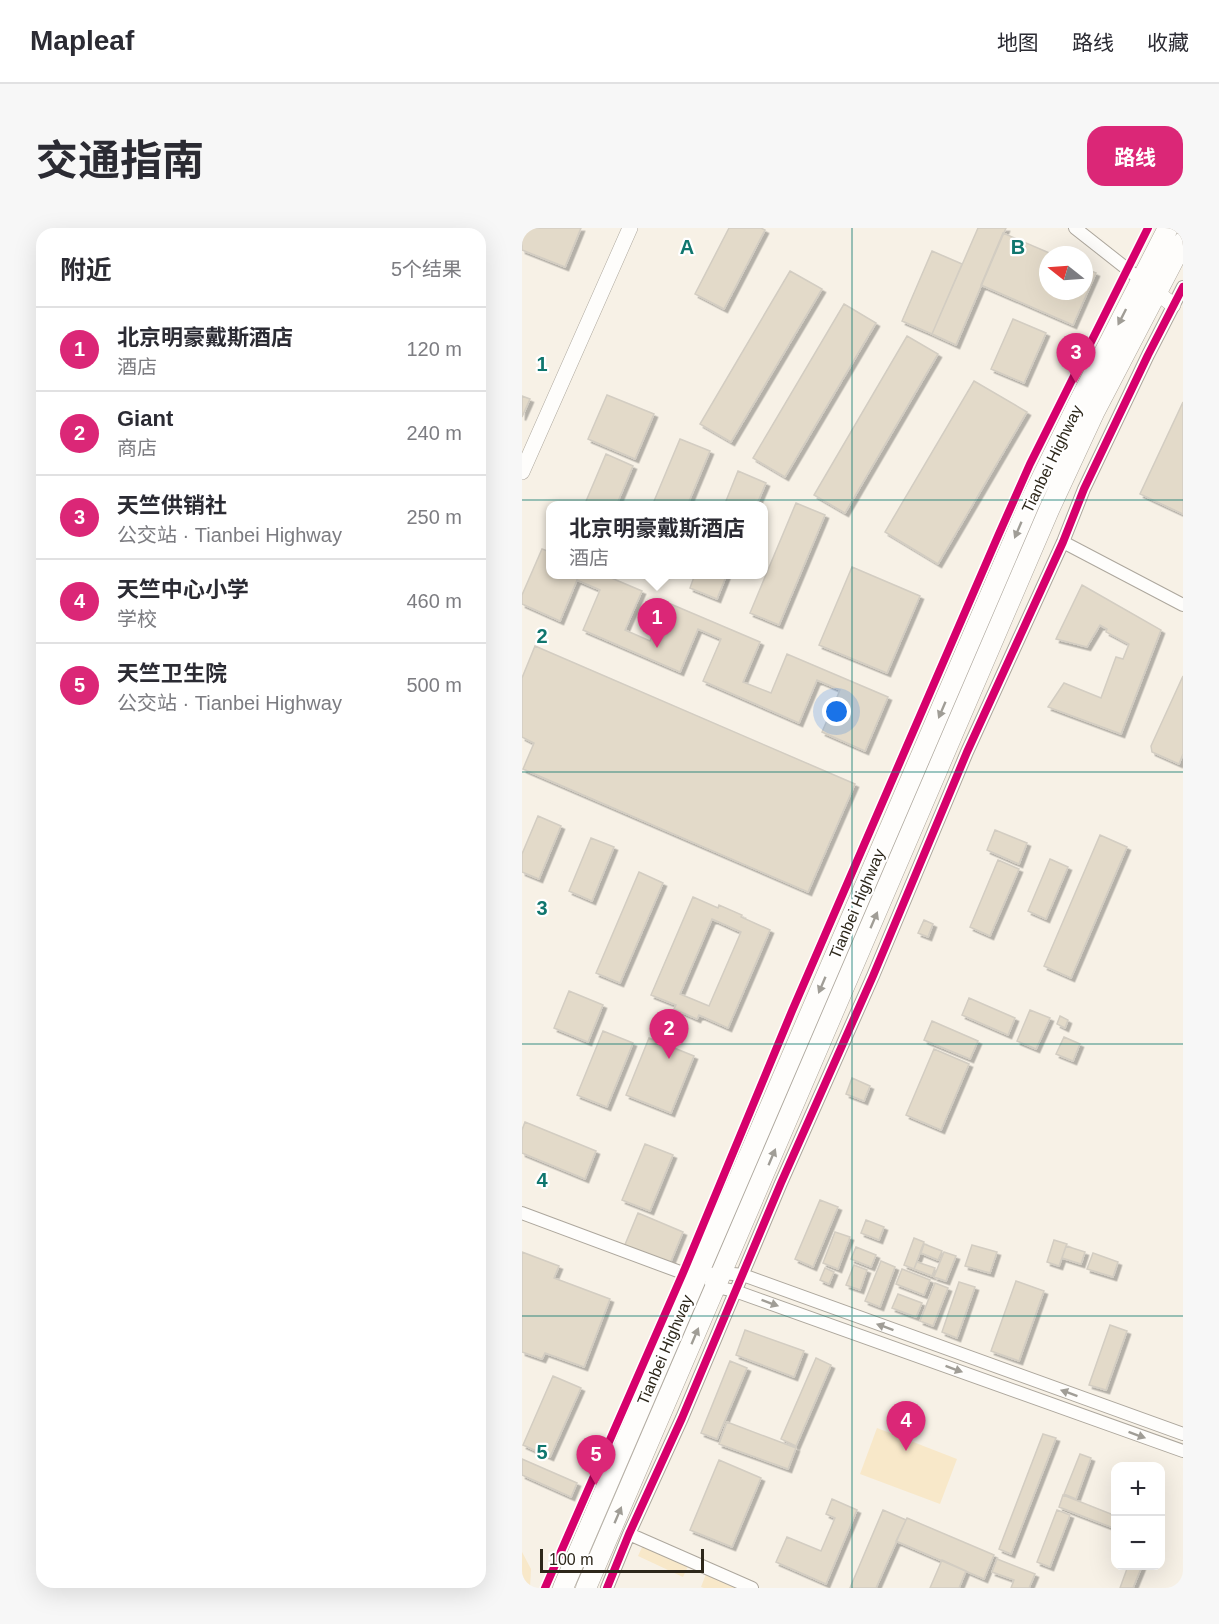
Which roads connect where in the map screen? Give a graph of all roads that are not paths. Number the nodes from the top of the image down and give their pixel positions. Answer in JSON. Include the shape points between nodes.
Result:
{"nodes":[{"id":1,"x":630,"y":228,"type":"edge"},
{"id":2,"x":1075,"y":228,"type":"edge"},
{"id":3,"x":1168,"y":228,"type":"edge"},
{"id":4,"x":1183,"y":242,"type":"edge"},
{"id":5,"x":1141,"y":280,"type":"junction"},
{"id":6,"x":1183,"y":287,"type":"edge"},
{"id":7,"x":1156,"y":293,"type":"junction"},
{"id":8,"x":1173,"y":305,"type":"junction"},
{"id":9,"x":522,"y":471,"type":"edge"},
{"id":10,"x":1063,"y":542,"type":"junction"},
{"id":11,"x":1183,"y":605,"type":"edge"},
{"id":12,"x":522,"y":1213,"type":"edge"},
{"id":13,"x":697,"y":1275,"type":"junction"},
{"id":14,"x":742,"y":1275,"type":"junction"},
{"id":15,"x":719,"y":1280,"type":"junction"},
{"id":16,"x":735,"y":1291,"type":"junction"},
{"id":17,"x":1183,"y":1434,"type":"edge"},
{"id":18,"x":1183,"y":1451,"type":"edge"},
{"id":19,"x":628,"y":1534,"type":"junction"},
{"id":20,"x":563,"y":1588,"type":"edge"},
{"id":21,"x":586,"y":1588,"type":"edge"},
{"id":22,"x":607,"y":1588,"type":"edge"},
{"id":23,"x":752,"y":1588,"type":"edge"}],
"edges":[{"from":1,"to":9,"type":"street"},
{"from":2,"to":5,"type":"street"},
{"from":3,"to":5,"type":"main road","name":"Tianbei Highway"},
{"from":4,"to":7,"type":"main road","name":"Tianbei Highway"},
{"from":5,"to":7,"type":"street"},
{"from":5,"to":13,"type":"main road","name":"Tianbei Highway","one_way":true,"via":[[1030,502]]},
{"from":6,"to":8,"type":"street"},
{"from":7,"to":8,"type":"street"},
{"from":15,"to":7,"type":"main road","name":"Tianbei Highway","one_way":true,"via":[[1049,510]]},
{"from":8,"to":10,"type":"street","via":[[1084,489]]},
{"from":10,"to":11,"type":"street"},
{"from":10,"to":14,"type":"street","via":[[967,752]]},
{"from":12,"to":13,"type":"street"},
{"from":13,"to":15,"type":"street"},
{"from":13,"to":20,"type":"main road","name":"Tianbei Highway"},
{"from":14,"to":15,"type":"street"},
{"from":14,"to":16,"type":"street"},
{"from":17,"to":14,"type":"street","one_way":true},
{"from":15,"to":16,"type":"street"},
{"from":21,"to":15,"type":"main road","name":"Tianbei Highway","one_way":true},
{"from":16,"to":18,"type":"street","one_way":true},
{"from":16,"to":19,"type":"street"},
{"from":19,"to":22,"type":"street"},
{"from":19,"to":23,"type":"street"}]}
